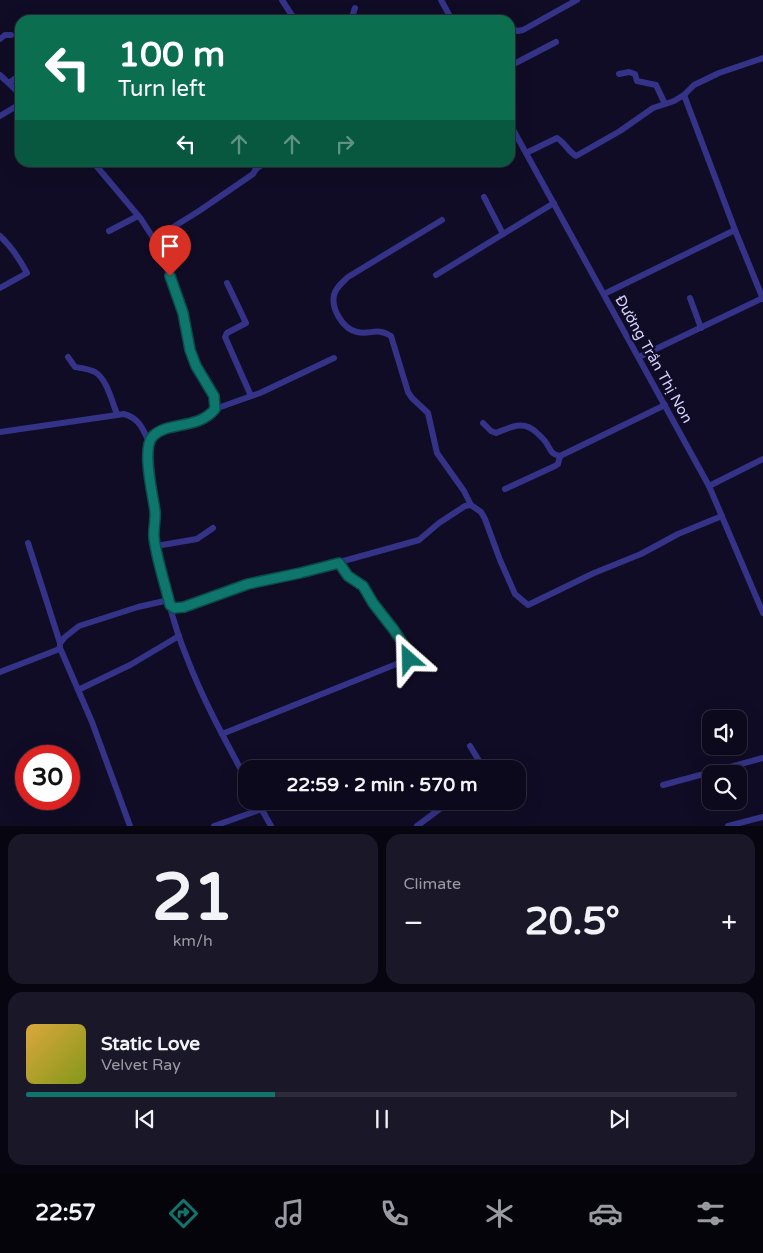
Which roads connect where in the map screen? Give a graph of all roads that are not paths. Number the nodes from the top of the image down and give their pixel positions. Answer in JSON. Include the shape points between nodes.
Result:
{"nodes":[{"id":1,"x":282,"y":0,"type":"edge"},
{"id":2,"x":441,"y":0,"type":"edge"},
{"id":3,"x":577,"y":0,"type":"edge"},
{"id":4,"x":354,"y":8,"type":"dead end"},
{"id":5,"x":291,"y":15,"type":"edge"},
{"id":6,"x":352,"y":15,"type":"edge"},
{"id":7,"x":449,"y":15,"type":"edge"},
{"id":8,"x":515,"y":30,"type":"edge"},
{"id":9,"x":556,"y":42,"type":"dead end"},
{"id":10,"x":763,"y":58,"type":"edge"},
{"id":11,"x":515,"y":63,"type":"edge"},
{"id":12,"x":619,"y":74,"type":"dead end"},
{"id":13,"x":0,"y":75,"type":"edge"},
{"id":14,"x":15,"y":80,"type":"edge"},
{"id":15,"x":9,"y":84,"type":"junction"},
{"id":16,"x":15,"y":89,"type":"edge"},
{"id":17,"x":684,"y":95,"type":"junction"},
{"id":18,"x":665,"y":104,"type":"junction"},
{"id":19,"x":15,"y":107,"type":"edge"},
{"id":20,"x":0,"y":116,"type":"edge"},
{"id":21,"x":515,"y":133,"type":"edge"},
{"id":22,"x":526,"y":153,"type":"junction"},
{"id":23,"x":97,"y":167,"type":"edge"},
{"id":24,"x":259,"y":167,"type":"edge"},
{"id":25,"x":256,"y":169,"type":"joint"},
{"id":26,"x":484,"y":197,"type":"dead end"},
{"id":27,"x":554,"y":203,"type":"junction"},
{"id":28,"x":138,"y":216,"type":"junction"},
{"id":29,"x":442,"y":220,"type":"dead end"},
{"id":30,"x":735,"y":230,"type":"junction"},
{"id":31,"x":109,"y":231,"type":"dead end"},
{"id":32,"x":503,"y":234,"type":"junction"},
{"id":33,"x":0,"y":236,"type":"edge"},
{"id":34,"x":154,"y":239,"type":"junction"},
{"id":35,"x":436,"y":275,"type":"dead end"},
{"id":36,"x":227,"y":283,"type":"dead end"},
{"id":37,"x":0,"y":288,"type":"edge"},
{"id":38,"x":604,"y":294,"type":"junction"},
{"id":39,"x":690,"y":298,"type":"dead end"},
{"id":40,"x":763,"y":299,"type":"edge"},
{"id":41,"x":701,"y":328,"type":"junction"},
{"id":42,"x":68,"y":357,"type":"dead end"},
{"id":43,"x":639,"y":357,"type":"junction"},
{"id":44,"x":334,"y":358,"type":"dead end"},
{"id":45,"x":251,"y":396,"type":"junction"},
{"id":46,"x":666,"y":405,"type":"junction"},
{"id":47,"x":215,"y":409,"type":"junction"},
{"id":48,"x":117,"y":414,"type":"junction"},
{"id":49,"x":483,"y":423,"type":"dead end"},
{"id":50,"x":0,"y":432,"type":"edge"},
{"id":51,"x":149,"y":442,"type":"junction"},
{"id":52,"x":560,"y":456,"type":"junction"},
{"id":53,"x":763,"y":459,"type":"edge"},
{"id":54,"x":709,"y":486,"type":"junction"},
{"id":55,"x":505,"y":489,"type":"dead end"},
{"id":56,"x":471,"y":505,"type":"junction"},
{"id":57,"x":722,"y":516,"type":"junction"},
{"id":58,"x":212,"y":528,"type":"dead end"},
{"id":59,"x":28,"y":543,"type":"dead end"},
{"id":60,"x":156,"y":546,"type":"junction"},
{"id":61,"x":339,"y":563,"type":"junction"},
{"id":62,"x":169,"y":603,"type":"junction"},
{"id":63,"x":763,"y":613,"type":"edge"},
{"id":64,"x":179,"y":636,"type":"junction"},
{"id":65,"x":60,"y":645,"type":"junction"},
{"id":66,"x":0,"y":672,"type":"edge"},
{"id":67,"x":78,"y":690,"type":"junction"},
{"id":68,"x":222,"y":734,"type":"junction"},
{"id":69,"x":470,"y":746,"type":"dead end"},
{"id":70,"x":763,"y":758,"type":"edge"},
{"id":71,"x":479,"y":760,"type":"edge"},
{"id":72,"x":238,"y":764,"type":"edge"},
{"id":73,"x":663,"y":785,"type":"dead end"},
{"id":74,"x":256,"y":810,"type":"edge"},
{"id":75,"x":262,"y":810,"type":"edge"},
{"id":76,"x":439,"y":810,"type":"edge"},
{"id":77,"x":763,"y":816,"type":"edge"},
{"id":78,"x":130,"y":826,"type":"edge"},
{"id":79,"x":214,"y":826,"type":"edge"},
{"id":80,"x":271,"y":826,"type":"edge"},
{"id":81,"x":418,"y":826,"type":"edge"},
{"id":82,"x":728,"y":826,"type":"edge"}],
"edges":[{"from":1,"to":5,"type":"street"},
{"from":2,"to":7,"type":"street"},
{"from":3,"to":8,"type":"street","via":[[523,30]]},
{"from":4,"to":6,"type":"street"},
{"from":9,"to":11,"type":"street"},
{"from":10,"to":17,"type":"street","via":[[719,73],[694,85]]},
{"from":12,"to":18,"type":"street","via":[[629,72],[635,74],[637,81],[656,85]]},
{"from":13,"to":15,"type":"street"},
{"from":14,"to":15,"type":"street"},
{"from":15,"to":16,"type":"street"},
{"from":17,"to":18,"type":"street"},
{"from":17,"to":30,"type":"street"},
{"from":18,"to":22,"type":"street","via":[[653,108],[576,156],[557,138]]},
{"from":19,"to":20,"type":"street"},
{"from":21,"to":22,"type":"street","name":"Đường Trần Thị Non"},
{"from":22,"to":27,"type":"street","name":"Đường Trần Thị Non"},
{"from":23,"to":28,"type":"street"},
{"from":24,"to":25,"type":"street"},
{"from":25,"to":34,"type":"street"},
{"from":26,"to":32,"type":"street"},
{"from":27,"to":32,"type":"street"},
{"from":27,"to":38,"type":"street","name":"Đường Trần Thị Non"},
{"from":28,"to":31,"type":"street"},
{"from":28,"to":34,"type":"street"},
{"from":29,"to":56,"type":"street","via":[[348,277],[338,286],[334,302],[340,319],[349,329],[380,331],[391,336],[408,392],[428,413],[437,453]]},
{"from":30,"to":38,"type":"street"},
{"from":30,"to":40,"type":"street"},
{"from":32,"to":35,"type":"street"},
{"from":33,"to":37,"type":"street","via":[[9,244],[27,273]]},
{"from":34,"to":47,"type":"street","via":[[183,313],[190,350],[214,396]]},
{"from":36,"to":45,"type":"street","via":[[246,323],[225,337]]},
{"from":38,"to":43,"type":"street","name":"Đường Trần Thị Non"},
{"from":39,"to":41,"type":"street"},
{"from":40,"to":41,"type":"street"},
{"from":41,"to":43,"type":"street"},
{"from":42,"to":48,"type":"street","via":[[75,367],[99,376]]},
{"from":43,"to":46,"type":"street","name":"Đường Trần Thị Non"},
{"from":44,"to":45,"type":"street"},
{"from":45,"to":47,"type":"street"},
{"from":46,"to":52,"type":"street"},
{"from":46,"to":54,"type":"street","name":"Đường Trần Thị Non"},
{"from":47,"to":51,"type":"street","via":[[208,417],[160,431]]},
{"from":48,"to":50,"type":"street"},
{"from":48,"to":51,"type":"street","via":[[132,416],[139,421]]},
{"from":49,"to":52,"type":"street","via":[[496,433],[524,424],[543,438],[550,452]]},
{"from":51,"to":60,"type":"street"},
{"from":52,"to":55,"type":"street","via":[[555,466]]},
{"from":53,"to":54,"type":"street"},
{"from":54,"to":57,"type":"street","name":"Đường Trần Thị Non"},
{"from":56,"to":57,"type":"street","via":[[486,519],[515,594],[528,605]]},
{"from":56,"to":61,"type":"street","via":[[465,506],[419,540]]},
{"from":57,"to":63,"type":"street","name":"Đường Trần Thị Non"},
{"from":58,"to":60,"type":"street","via":[[197,539]]},
{"from":59,"to":65,"type":"street"},
{"from":60,"to":62,"type":"street"},
{"from":61,"to":62,"type":"street","via":[[248,584],[184,607],[174,608]]},
{"from":61,"to":68,"type":"street","via":[[348,576],[363,586],[409,653],[409,659]]},
{"from":62,"to":64,"type":"street"},
{"from":62,"to":65,"type":"street","via":[[138,606],[79,626],[70,631]]},
{"from":64,"to":67,"type":"street"},
{"from":64,"to":68,"type":"street"},
{"from":65,"to":66,"type":"street"},
{"from":65,"to":67,"type":"street"},
{"from":67,"to":78,"type":"street"},
{"from":68,"to":72,"type":"street"},
{"from":69,"to":71,"type":"street"},
{"from":70,"to":73,"type":"street"},
{"from":74,"to":79,"type":"street"},
{"from":75,"to":80,"type":"street"},
{"from":76,"to":81,"type":"street"},
{"from":77,"to":82,"type":"street"}]}
